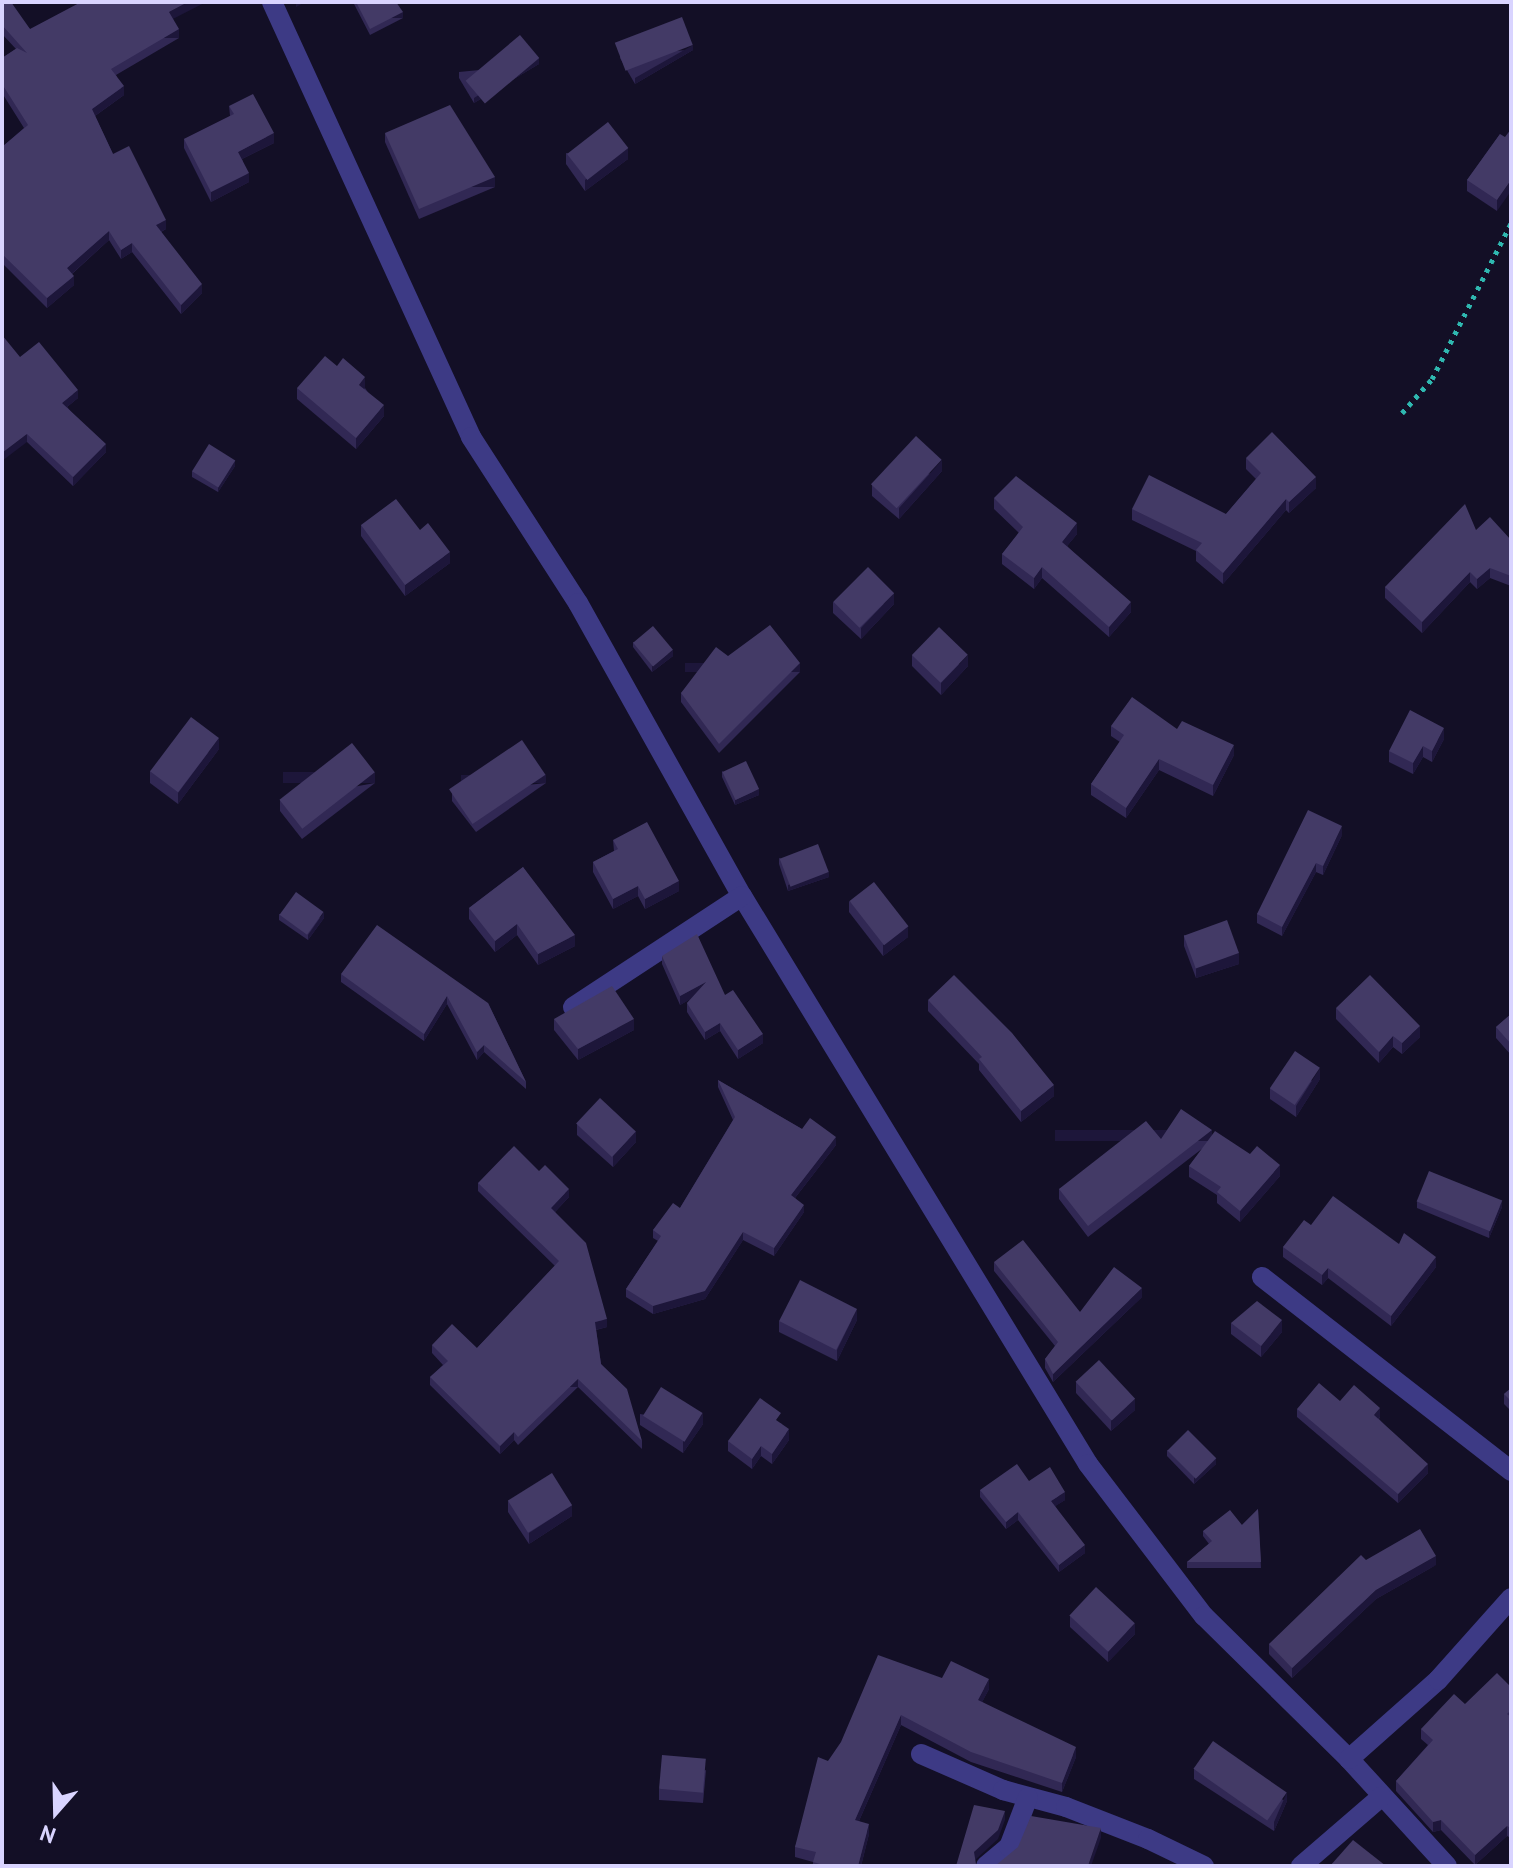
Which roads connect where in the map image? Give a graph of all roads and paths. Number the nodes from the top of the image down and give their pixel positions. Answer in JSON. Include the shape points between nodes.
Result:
{"nodes":[{"id":1,"x":272,"y":2,"type":"edge"},
{"id":2,"x":1511,"y":223,"type":"edge"},
{"id":3,"x":1402,"y":413,"type":"dead end"},
{"id":4,"x":742,"y":896,"type":"junction"},
{"id":5,"x":573,"y":1007,"type":"edge"},
{"id":6,"x":1262,"y":1277,"type":"dead end"},
{"id":7,"x":1511,"y":1471,"type":"edge"},
{"id":8,"x":1511,"y":1598,"type":"edge"},
{"id":9,"x":921,"y":1754,"type":"dead end"},
{"id":10,"x":1349,"y":1759,"type":"junction"},
{"id":11,"x":1028,"y":1797,"type":"junction"},
{"id":12,"x":1381,"y":1797,"type":"junction"},
{"id":13,"x":986,"y":1866,"type":"edge"},
{"id":14,"x":1204,"y":1866,"type":"edge"},
{"id":15,"x":1301,"y":1866,"type":"edge"},
{"id":16,"x":1447,"y":1866,"type":"edge"}],
"edges":[{"from":1,"to":4,"type":"street","via":[[471,437],[578,603]]},
{"from":2,"to":3,"type":"path","via":[[1432,379]]},
{"from":4,"to":5,"type":"street"},
{"from":4,"to":10,"type":"street","via":[[1088,1464],[1204,1616]]},
{"from":6,"to":7,"type":"street"},
{"from":8,"to":10,"type":"street","via":[[1438,1680]]},
{"from":9,"to":11,"type":"street"},
{"from":10,"to":12,"type":"street"},
{"from":11,"to":13,"type":"street","via":[[1009,1847]]},
{"from":11,"to":14,"type":"street","via":[[1107,1823]]},
{"from":12,"to":15,"type":"street"},
{"from":12,"to":16,"type":"street"}]}
